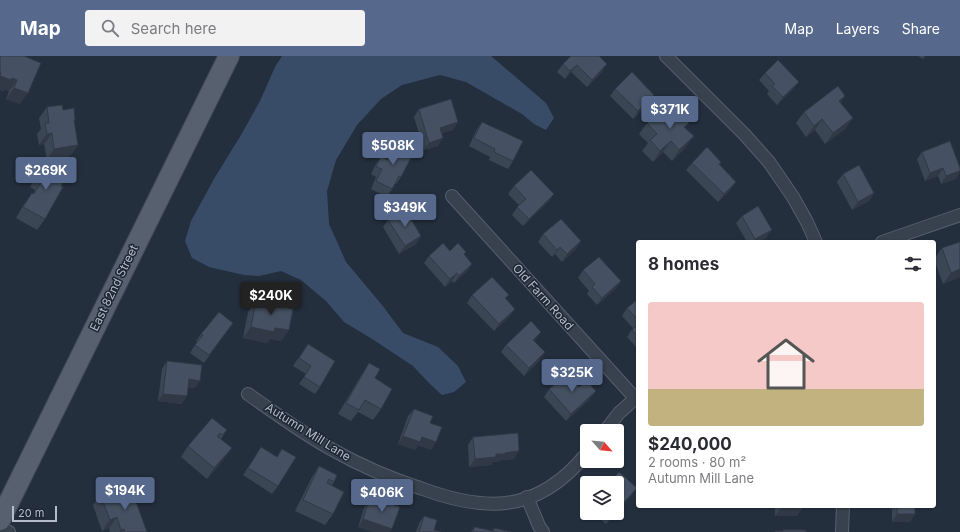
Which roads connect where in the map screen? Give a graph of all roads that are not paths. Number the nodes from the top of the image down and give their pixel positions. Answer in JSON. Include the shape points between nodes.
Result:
{"nodes":[{"id":1,"x":229,"y":56,"type":"edge"},
{"id":2,"x":666,"y":56,"type":"edge"},
{"id":3,"x":452,"y":196,"type":"dead end"},
{"id":4,"x":960,"y":215,"type":"edge"},
{"id":5,"x":815,"y":240,"type":"edge"},
{"id":6,"x":888,"y":240,"type":"edge"},
{"id":7,"x":248,"y":394,"type":"dead end"},
{"id":8,"x":636,"y":397,"type":"edge"},
{"id":9,"x":611,"y":424,"type":"edge"},
{"id":10,"x":580,"y":462,"type":"edge"},
{"id":11,"x":527,"y":497,"type":"junction"},
{"id":12,"x":843,"y":508,"type":"edge"},
{"id":13,"x":0,"y":520,"type":"edge"},
{"id":14,"x":0,"y":528,"type":"edge"},
{"id":15,"x":9,"y":532,"type":"edge"},
{"id":16,"x":543,"y":532,"type":"edge"},
{"id":17,"x":842,"y":532,"type":"edge"}],
"edges":[{"from":1,"to":13,"type":"main road","name":"East 82nd Street"},
{"from":2,"to":5,"type":"street","via":[[769,162],[793,197]]},
{"from":3,"to":8,"type":"street","name":"Old Farm Road"},
{"from":4,"to":6,"type":"street"},
{"from":7,"to":11,"type":"street","name":"Autumn Mill Lane","via":[[332,449],[407,484],[475,503],[495,504]]},
{"from":8,"to":9,"type":"street"},
{"from":10,"to":11,"type":"street","name":"Autumn Mill Lane","via":[[562,479],[540,493]]},
{"from":11,"to":16,"type":"street"},
{"from":12,"to":17,"type":"street"},
{"from":14,"to":15,"type":"street"}]}
